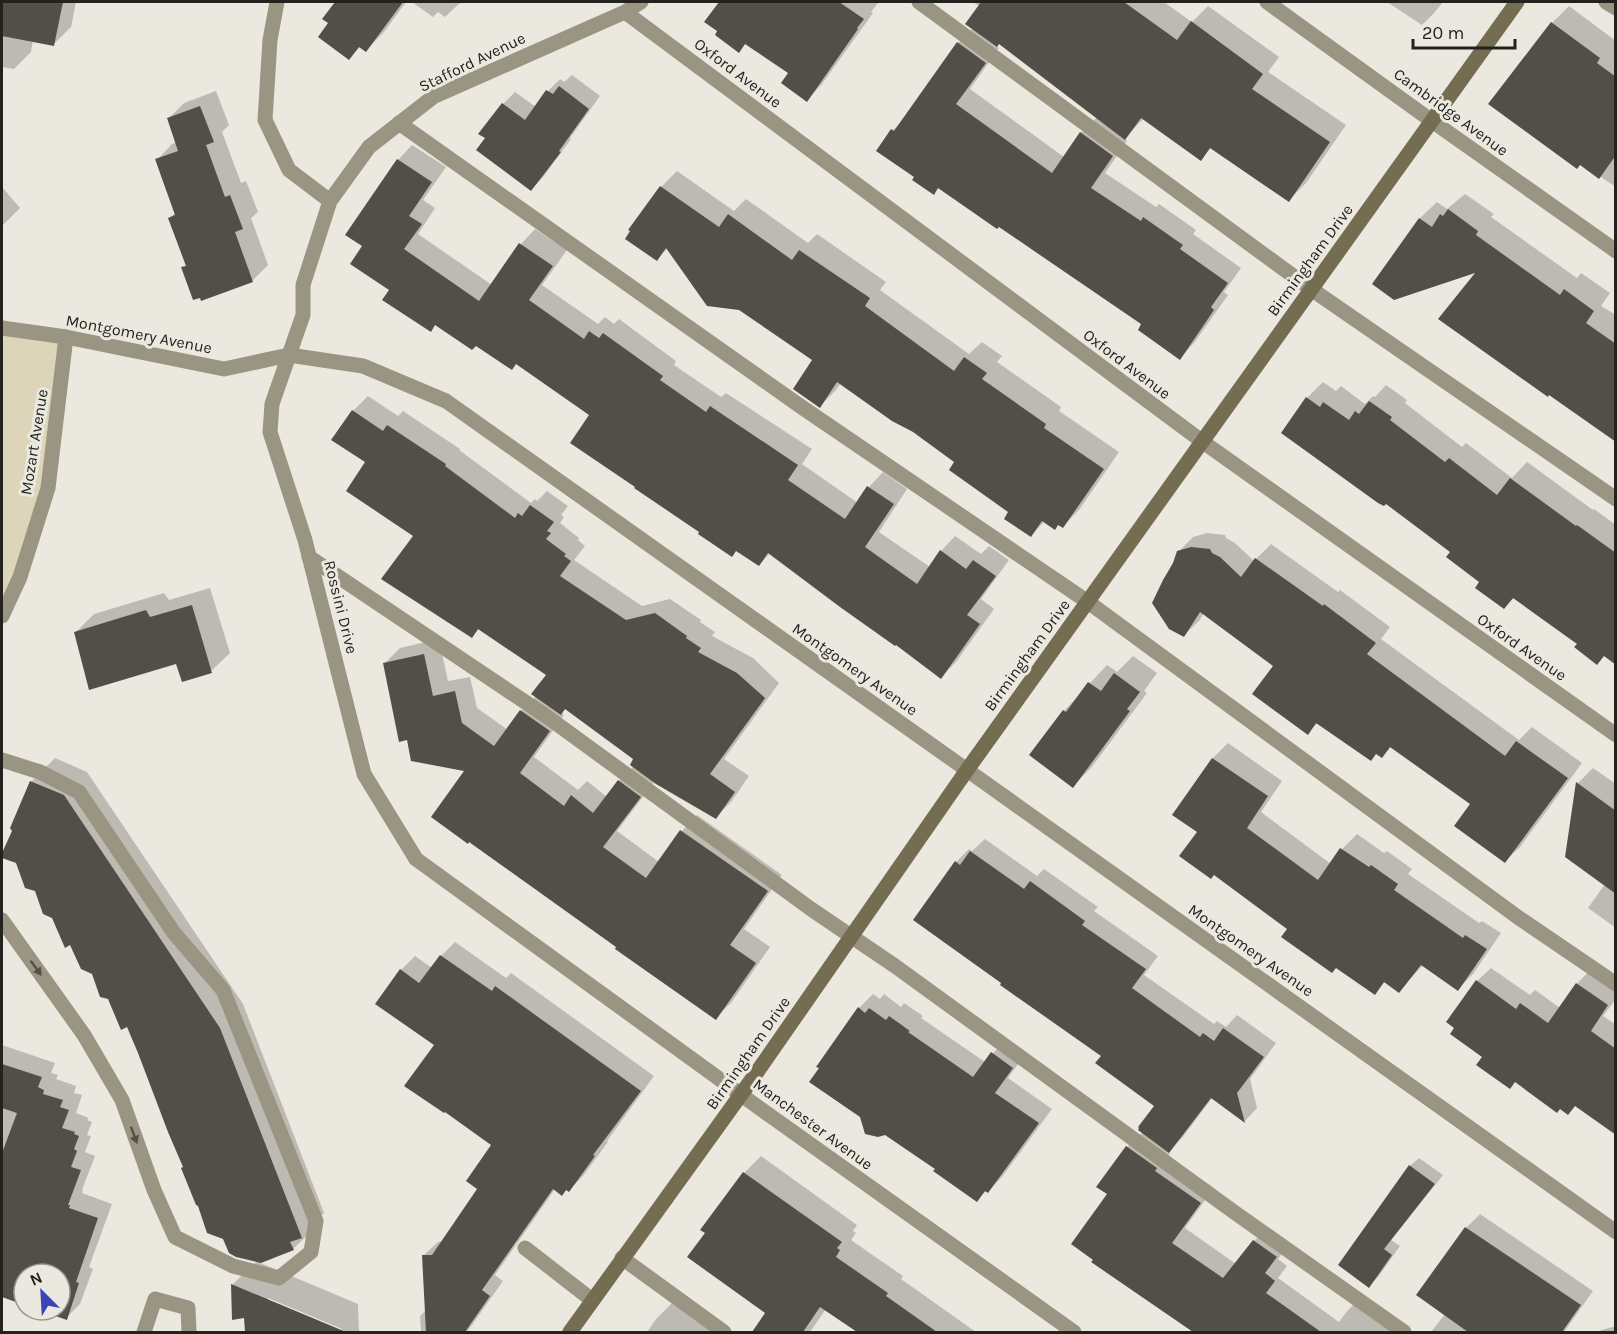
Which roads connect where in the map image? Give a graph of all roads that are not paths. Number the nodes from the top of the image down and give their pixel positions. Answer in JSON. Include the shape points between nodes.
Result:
{"nodes":[{"id":1,"x":277,"y":2,"type":"edge"},
{"id":2,"x":640,"y":2,"type":"edge"},
{"id":3,"x":919,"y":2,"type":"edge"},
{"id":4,"x":1267,"y":2,"type":"edge"},
{"id":5,"x":1517,"y":2,"type":"edge"},
{"id":6,"x":1606,"y":2,"type":"edge"},
{"id":7,"x":1616,"y":8,"type":"edge"},
{"id":8,"x":625,"y":12,"type":"junction"},
{"id":9,"x":1432,"y":121,"type":"junction"},
{"id":10,"x":399,"y":123,"type":"junction"},
{"id":11,"x":330,"y":201,"type":"junction"},
{"id":12,"x":1616,"y":251,"type":"edge"},
{"id":13,"x":1311,"y":289,"type":"junction"},
{"id":14,"x":2,"y":328,"type":"edge"},
{"id":15,"x":66,"y":338,"type":"junction"},
{"id":16,"x":289,"y":355,"type":"junction"},
{"id":17,"x":1203,"y":442,"type":"junction"},
{"id":18,"x":1616,"y":499,"type":"edge"},
{"id":19,"x":309,"y":557,"type":"junction"},
{"id":20,"x":1088,"y":602,"type":"junction"},
{"id":21,"x":2,"y":616,"type":"edge"},
{"id":22,"x":1616,"y":735,"type":"edge"},
{"id":23,"x":2,"y":760,"type":"edge"},
{"id":24,"x":967,"y":770,"type":"junction"},
{"id":25,"x":416,"y":859,"type":"joint"},
{"id":26,"x":2,"y":920,"type":"edge"},
{"id":27,"x":851,"y":936,"type":"junction"},
{"id":28,"x":1616,"y":984,"type":"edge"},
{"id":29,"x":741,"y":1095,"type":"junction"},
{"id":30,"x":1616,"y":1232,"type":"edge"},
{"id":31,"x":525,"y":1248,"type":"dead end"},
{"id":32,"x":622,"y":1258,"type":"junction"},
{"id":33,"x":592,"y":1300,"type":"junction"},
{"id":34,"x":144,"y":1332,"type":"edge"},
{"id":35,"x":189,"y":1332,"type":"edge"},
{"id":36,"x":570,"y":1332,"type":"edge"},
{"id":37,"x":724,"y":1332,"type":"edge"},
{"id":38,"x":1074,"y":1332,"type":"edge"},
{"id":39,"x":1404,"y":1332,"type":"edge"}],
"edges":[{"from":1,"to":11,"type":"street","via":[[270,39],[265,120],[289,170]]},
{"from":2,"to":8,"type":"street","name":"Stafford Avenue"},
{"from":3,"to":13,"type":"street"},
{"from":4,"to":9,"type":"street","name":"Cambridge Avenue"},
{"from":5,"to":9,"type":"main road","name":"Birmingham Drive"},
{"from":6,"to":7,"type":"street"},
{"from":8,"to":10,"type":"street","name":"Stafford Avenue","via":[[433,97]]},
{"from":8,"to":17,"type":"street","name":"Oxford Avenue"},
{"from":9,"to":12,"type":"street","name":"Cambridge Avenue"},
{"from":9,"to":13,"type":"main road","name":"Birmingham Drive"},
{"from":10,"to":11,"type":"street","name":"Stafford Avenue","via":[[369,147]]},
{"from":10,"to":20,"type":"street","via":[[793,401]]},
{"from":11,"to":16,"type":"street","name":"Stafford Avenue","via":[[303,285],[303,315]]},
{"from":13,"to":17,"type":"main road","name":"Birmingham Drive"},
{"from":13,"to":18,"type":"street"},
{"from":14,"to":15,"type":"street","name":"Montgomery Avenue"},
{"from":15,"to":16,"type":"street","name":"Montgomery Avenue","via":[[224,369]]},
{"from":15,"to":21,"type":"street","name":"Mozart Avenue","via":[[48,488],[20,577]]},
{"from":16,"to":19,"type":"street","name":"Rossini Drive","via":[[272,404],[270,432]]},
{"from":16,"to":24,"type":"street","name":"Montgomery Avenue","via":[[363,366],[446,401]]},
{"from":17,"to":20,"type":"main road","name":"Birmingham Drive"},
{"from":17,"to":22,"type":"street","name":"Oxford Avenue"},
{"from":19,"to":25,"type":"street","name":"Rossini Drive","via":[[364,774]]},
{"from":19,"to":27,"type":"street","via":[[546,716]]},
{"from":20,"to":24,"type":"main road","name":"Birmingham Drive"},
{"from":20,"to":28,"type":"street"},
{"from":26,"to":23,"type":"street","one_way":true,"via":[[84,1035],[122,1100],[154,1190],[176,1236],[233,1266],[279,1278],[311,1252],[316,1221],[223,990],[174,933],[79,792],[40,772]]},
{"from":24,"to":27,"type":"main road","name":"Birmingham Drive"},
{"from":24,"to":30,"type":"street","name":"Montgomery Avenue"},
{"from":25,"to":29,"type":"street","name":"Manchester Avenue"},
{"from":27,"to":29,"type":"main road","name":"Birmingham Drive"},
{"from":27,"to":39,"type":"street"},
{"from":29,"to":32,"type":"main road","name":"Birmingham Drive"},
{"from":29,"to":38,"type":"street","name":"Manchester Avenue"},
{"from":31,"to":33,"type":"street"},
{"from":32,"to":33,"type":"main road","name":"Birmingham Drive"},
{"from":32,"to":37,"type":"street"},
{"from":33,"to":36,"type":"main road","name":"Birmingham Drive"},
{"from":34,"to":35,"type":"street","via":[[155,1299],[188,1308]]}]}
